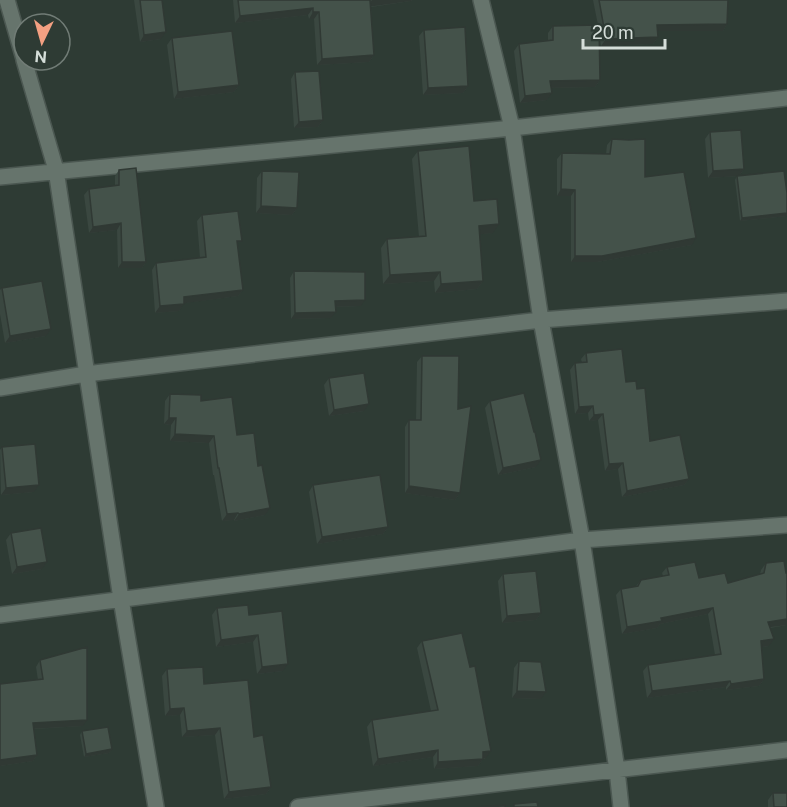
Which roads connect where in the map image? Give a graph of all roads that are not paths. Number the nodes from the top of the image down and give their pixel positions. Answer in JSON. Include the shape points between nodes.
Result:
{"nodes":[{"id":1,"x":7,"y":0,"type":"edge"},
{"id":2,"x":481,"y":0,"type":"edge"},
{"id":3,"x":12,"y":17,"type":"edge"},
{"id":4,"x":28,"y":72,"type":"edge"},
{"id":5,"x":787,"y":98,"type":"edge"},
{"id":6,"x":512,"y":128,"type":"junction"},
{"id":7,"x":56,"y":170,"type":"junction"},
{"id":8,"x":0,"y":177,"type":"edge"},
{"id":9,"x":787,"y":301,"type":"edge"},
{"id":10,"x":541,"y":320,"type":"junction"},
{"id":11,"x":86,"y":374,"type":"junction"},
{"id":12,"x":0,"y":388,"type":"edge"},
{"id":13,"x":787,"y":525,"type":"edge"},
{"id":14,"x":582,"y":540,"type":"junction"},
{"id":15,"x":121,"y":600,"type":"junction"},
{"id":16,"x":0,"y":615,"type":"edge"},
{"id":17,"x":787,"y":750,"type":"edge"},
{"id":18,"x":617,"y":770,"type":"junction"},
{"id":19,"x":156,"y":807,"type":"edge"},
{"id":20,"x":298,"y":807,"type":"edge"},
{"id":21,"x":621,"y":807,"type":"edge"}],
"edges":[{"from":1,"to":3,"type":"street"},
{"from":2,"to":6,"type":"street"},
{"from":4,"to":7,"type":"street"},
{"from":5,"to":6,"type":"street"},
{"from":6,"to":7,"type":"street"},
{"from":6,"to":10,"type":"street"},
{"from":7,"to":8,"type":"street"},
{"from":7,"to":11,"type":"street"},
{"from":9,"to":10,"type":"street"},
{"from":10,"to":11,"type":"street"},
{"from":10,"to":14,"type":"street"},
{"from":11,"to":12,"type":"street"},
{"from":11,"to":15,"type":"street"},
{"from":13,"to":14,"type":"street"},
{"from":14,"to":15,"type":"street"},
{"from":14,"to":18,"type":"street"},
{"from":15,"to":16,"type":"street"},
{"from":15,"to":19,"type":"street"},
{"from":17,"to":18,"type":"street"},
{"from":18,"to":20,"type":"street"},
{"from":18,"to":21,"type":"street"}]}
